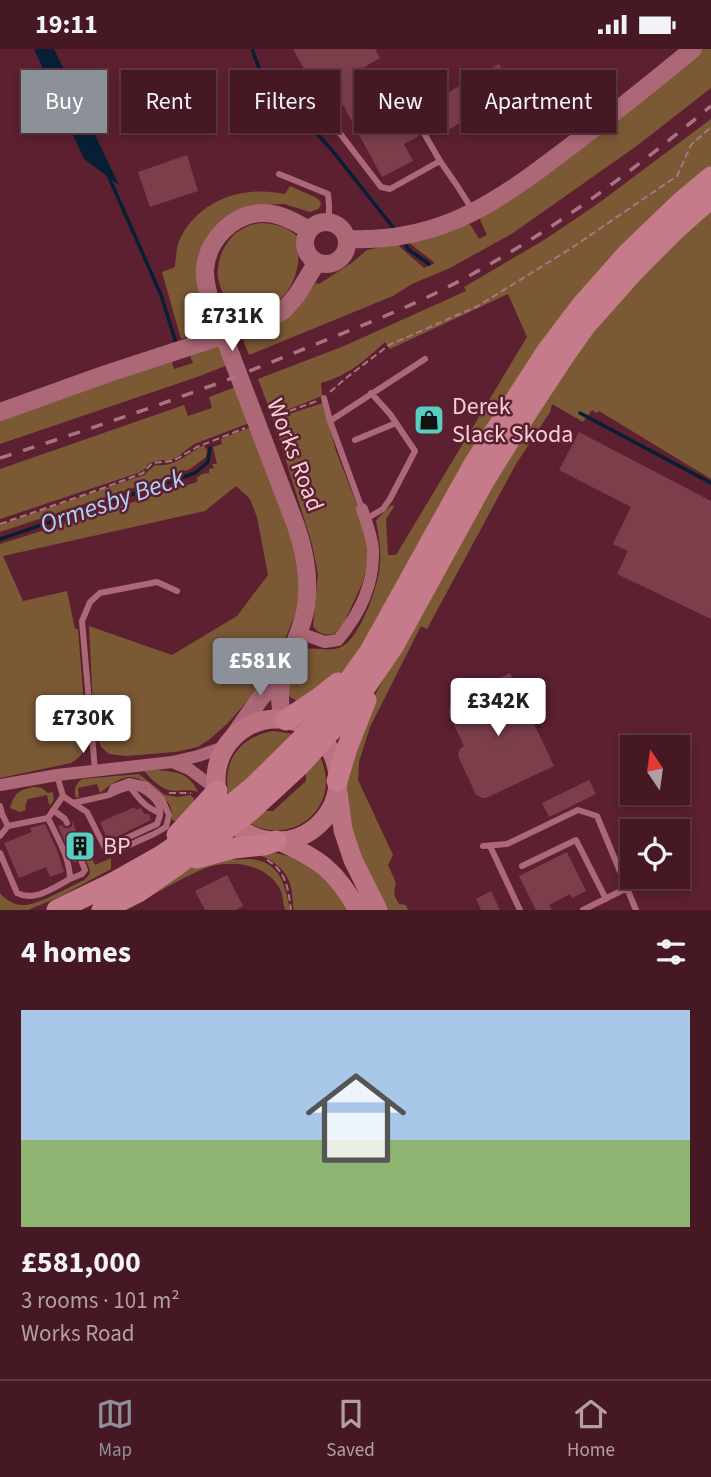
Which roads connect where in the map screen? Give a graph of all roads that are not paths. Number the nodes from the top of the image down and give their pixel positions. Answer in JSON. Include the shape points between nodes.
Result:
{"nodes":[{"id":1,"x":693,"y":49,"type":"edge"},
{"id":2,"x":340,"y":133,"type":"edge"},
{"id":3,"x":424,"y":133,"type":"edge"},
{"id":4,"x":440,"y":161,"type":"junction"},
{"id":5,"x":279,"y":174,"type":"dead end"},
{"id":6,"x":711,"y":177,"type":"edge"},
{"id":7,"x":711,"y":198,"type":"edge"},
{"id":8,"x":474,"y":213,"type":"junction"},
{"id":9,"x":329,"y":221,"type":"junction"},
{"id":10,"x":309,"y":230,"type":"junction"},
{"id":11,"x":348,"y":239,"type":"junction"},
{"id":12,"x":317,"y":262,"type":"junction"},
{"id":13,"x":425,"y":359,"type":"dead end"},
{"id":14,"x":371,"y":393,"type":"junction"},
{"id":15,"x":324,"y":398,"type":"road end"},
{"id":16,"x":0,"y":412,"type":"edge"},
{"id":17,"x":330,"y":421,"type":"junction"},
{"id":18,"x":396,"y":423,"type":"junction"},
{"id":19,"x":355,"y":440,"type":"dead end"},
{"id":20,"x":364,"y":514,"type":"junction"},
{"id":21,"x":177,"y":591,"type":"dead end"},
{"id":22,"x":299,"y":633,"type":"junction"},
{"id":23,"x":374,"y":661,"type":"junction"},
{"id":24,"x":282,"y":672,"type":"junction"},
{"id":25,"x":285,"y":720,"type":"junction"},
{"id":26,"x":317,"y":735,"type":"junction"},
{"id":27,"x":229,"y":743,"type":"junction"},
{"id":28,"x":172,"y":762,"type":"junction"},
{"id":29,"x":95,"y":770,"type":"junction"},
{"id":30,"x":57,"y":775,"type":"junction"},
{"id":31,"x":0,"y":785,"type":"edge"},
{"id":32,"x":337,"y":785,"type":"junction"},
{"id":33,"x":108,"y":795,"type":"junction"},
{"id":34,"x":63,"y":796,"type":"junction"},
{"id":35,"x":73,"y":803,"type":"junction"},
{"id":36,"x":223,"y":803,"type":"junction"},
{"id":37,"x":0,"y":806,"type":"edge"},
{"id":38,"x":53,"y":810,"type":"junction"},
{"id":39,"x":48,"y":818,"type":"junction"},
{"id":40,"x":67,"y":823,"type":"dead end"},
{"id":41,"x":8,"y":826,"type":"junction"},
{"id":42,"x":0,"y":837,"type":"edge"},
{"id":43,"x":273,"y":847,"type":"junction"},
{"id":44,"x":105,"y":848,"type":"junction"},
{"id":45,"x":0,"y":853,"type":"edge"},
{"id":46,"x":81,"y":860,"type":"dead end"},
{"id":47,"x":169,"y":861,"type":"junction"},
{"id":48,"x":522,"y":866,"type":"dead end"},
{"id":49,"x":620,"y":871,"type":"edge"},
{"id":50,"x":70,"y":879,"type":"junction"},
{"id":51,"x":625,"y":889,"type":"edge"},
{"id":52,"x":627,"y":889,"type":"edge"},
{"id":53,"x":606,"y":899,"type":"junction"},
{"id":54,"x":57,"y":910,"type":"edge"},
{"id":55,"x":102,"y":910,"type":"edge"},
{"id":56,"x":358,"y":910,"type":"edge"},
{"id":57,"x":377,"y":910,"type":"edge"},
{"id":58,"x":520,"y":910,"type":"edge"},
{"id":59,"x":583,"y":910,"type":"edge"},
{"id":60,"x":636,"y":910,"type":"edge"}],
"edges":[{"from":1,"to":8,"type":"main road","via":[[541,169]]},
{"from":2,"to":4,"type":"lane","via":[[385,189]]},
{"from":3,"to":4,"type":"lane"},
{"from":4,"to":8,"type":"lane"},
{"from":5,"to":9,"type":"lane","via":[[328,194]]},
{"from":6,"to":23,"type":"highway","via":[[628,253],[547,351],[474,464]]},
{"from":7,"to":23,"type":"highway","via":[[634,271],[586,325],[484,481],[394,645]]},
{"from":8,"to":11,"type":"main road","via":[[441,227],[391,238]]},
{"from":9,"to":10,"type":"main road"},
{"from":9,"to":11,"type":"main road"},
{"from":10,"to":12,"type":"main road","via":[[307,252]]},
{"from":10,"to":22,"type":"main road","name":"Works Road","via":[[280,216],[245,216],[212,244],[205,270],[214,310],[306,562],[306,607]]},
{"from":11,"to":12,"type":"main road","via":[[343,257],[328,264]]},
{"from":12,"to":16,"type":"main road","via":[[283,311],[262,323]]},
{"from":13,"to":14,"type":"lane"},
{"from":14,"to":17,"type":"lane"},
{"from":14,"to":18,"type":"lane"},
{"from":15,"to":17,"type":"lane"},
{"from":17,"to":20,"type":"lane"},
{"from":18,"to":19,"type":"lane"},
{"from":18,"to":20,"type":"lane","via":[[415,451],[383,509]]},
{"from":20,"to":22,"type":"street","via":[[374,549],[366,596],[350,626],[338,641],[325,642]]},
{"from":21,"to":29,"type":"lane","via":[[157,582],[100,593],[90,602],[82,621]]},
{"from":22,"to":24,"type":"main road","name":"Works Road"},
{"from":23,"to":25,"type":"highway","via":[[348,671]]},
{"from":23,"to":26,"type":"highway","via":[[327,711]]},
{"from":23,"to":32,"type":"highway"},
{"from":24,"to":25,"type":"main road","name":"Works Road","via":[[279,699]]},
{"from":24,"to":27,"type":"main road","name":"Works Road"},
{"from":25,"to":26,"type":"main road"},
{"from":25,"to":27,"type":"main road","via":[[255,723]]},
{"from":26,"to":32,"type":"main road","via":[[332,755]]},
{"from":26,"to":36,"type":"highway"},
{"from":27,"to":28,"type":"street"},
{"from":27,"to":36,"type":"main road","via":[[216,780]]},
{"from":28,"to":29,"type":"street"},
{"from":28,"to":36,"type":"street","via":[[189,769]]},
{"from":29,"to":30,"type":"street"},
{"from":30,"to":31,"type":"street"},
{"from":30,"to":34,"type":"lane"},
{"from":32,"to":43,"type":"main road","via":[[331,808],[318,825]]},
{"from":32,"to":57,"type":"main road","via":[[343,830]]},
{"from":33,"to":35,"type":"lane"},
{"from":33,"to":44,"type":"lane","via":[[130,787],[141,789],[160,813],[157,824]]},
{"from":33,"to":44,"type":"lane","via":[[113,787],[129,781],[147,785],[162,799],[169,815],[166,827],[154,834],[116,851]]},
{"from":34,"to":35,"type":"lane"},
{"from":34,"to":38,"type":"lane"},
{"from":35,"to":44,"type":"lane","via":[[87,812]]},
{"from":36,"to":43,"type":"main road","via":[[253,836]]},
{"from":36,"to":47,"type":"highway"},
{"from":37,"to":41,"type":"lane"},
{"from":38,"to":39,"type":"lane"},
{"from":38,"to":40,"type":"lane"},
{"from":39,"to":41,"type":"lane"},
{"from":39,"to":50,"type":"lane"},
{"from":41,"to":42,"type":"lane"},
{"from":43,"to":47,"type":"highway","via":[[234,848]]},
{"from":43,"to":56,"type":"main road","via":[[310,855],[334,874]]},
{"from":45,"to":50,"type":"lane","via":[[16,893],[25,897]]},
{"from":46,"to":50,"type":"lane","via":[[85,870]]},
{"from":47,"to":54,"type":"highway"},
{"from":47,"to":55,"type":"highway","via":[[138,892]]},
{"from":48,"to":53,"type":"lane","via":[[576,840]]},
{"from":49,"to":58,"type":"lane","via":[[597,816],[578,810],[507,844],[487,846]]},
{"from":51,"to":53,"type":"lane"},
{"from":52,"to":60,"type":"lane"},
{"from":53,"to":59,"type":"lane"}]}
